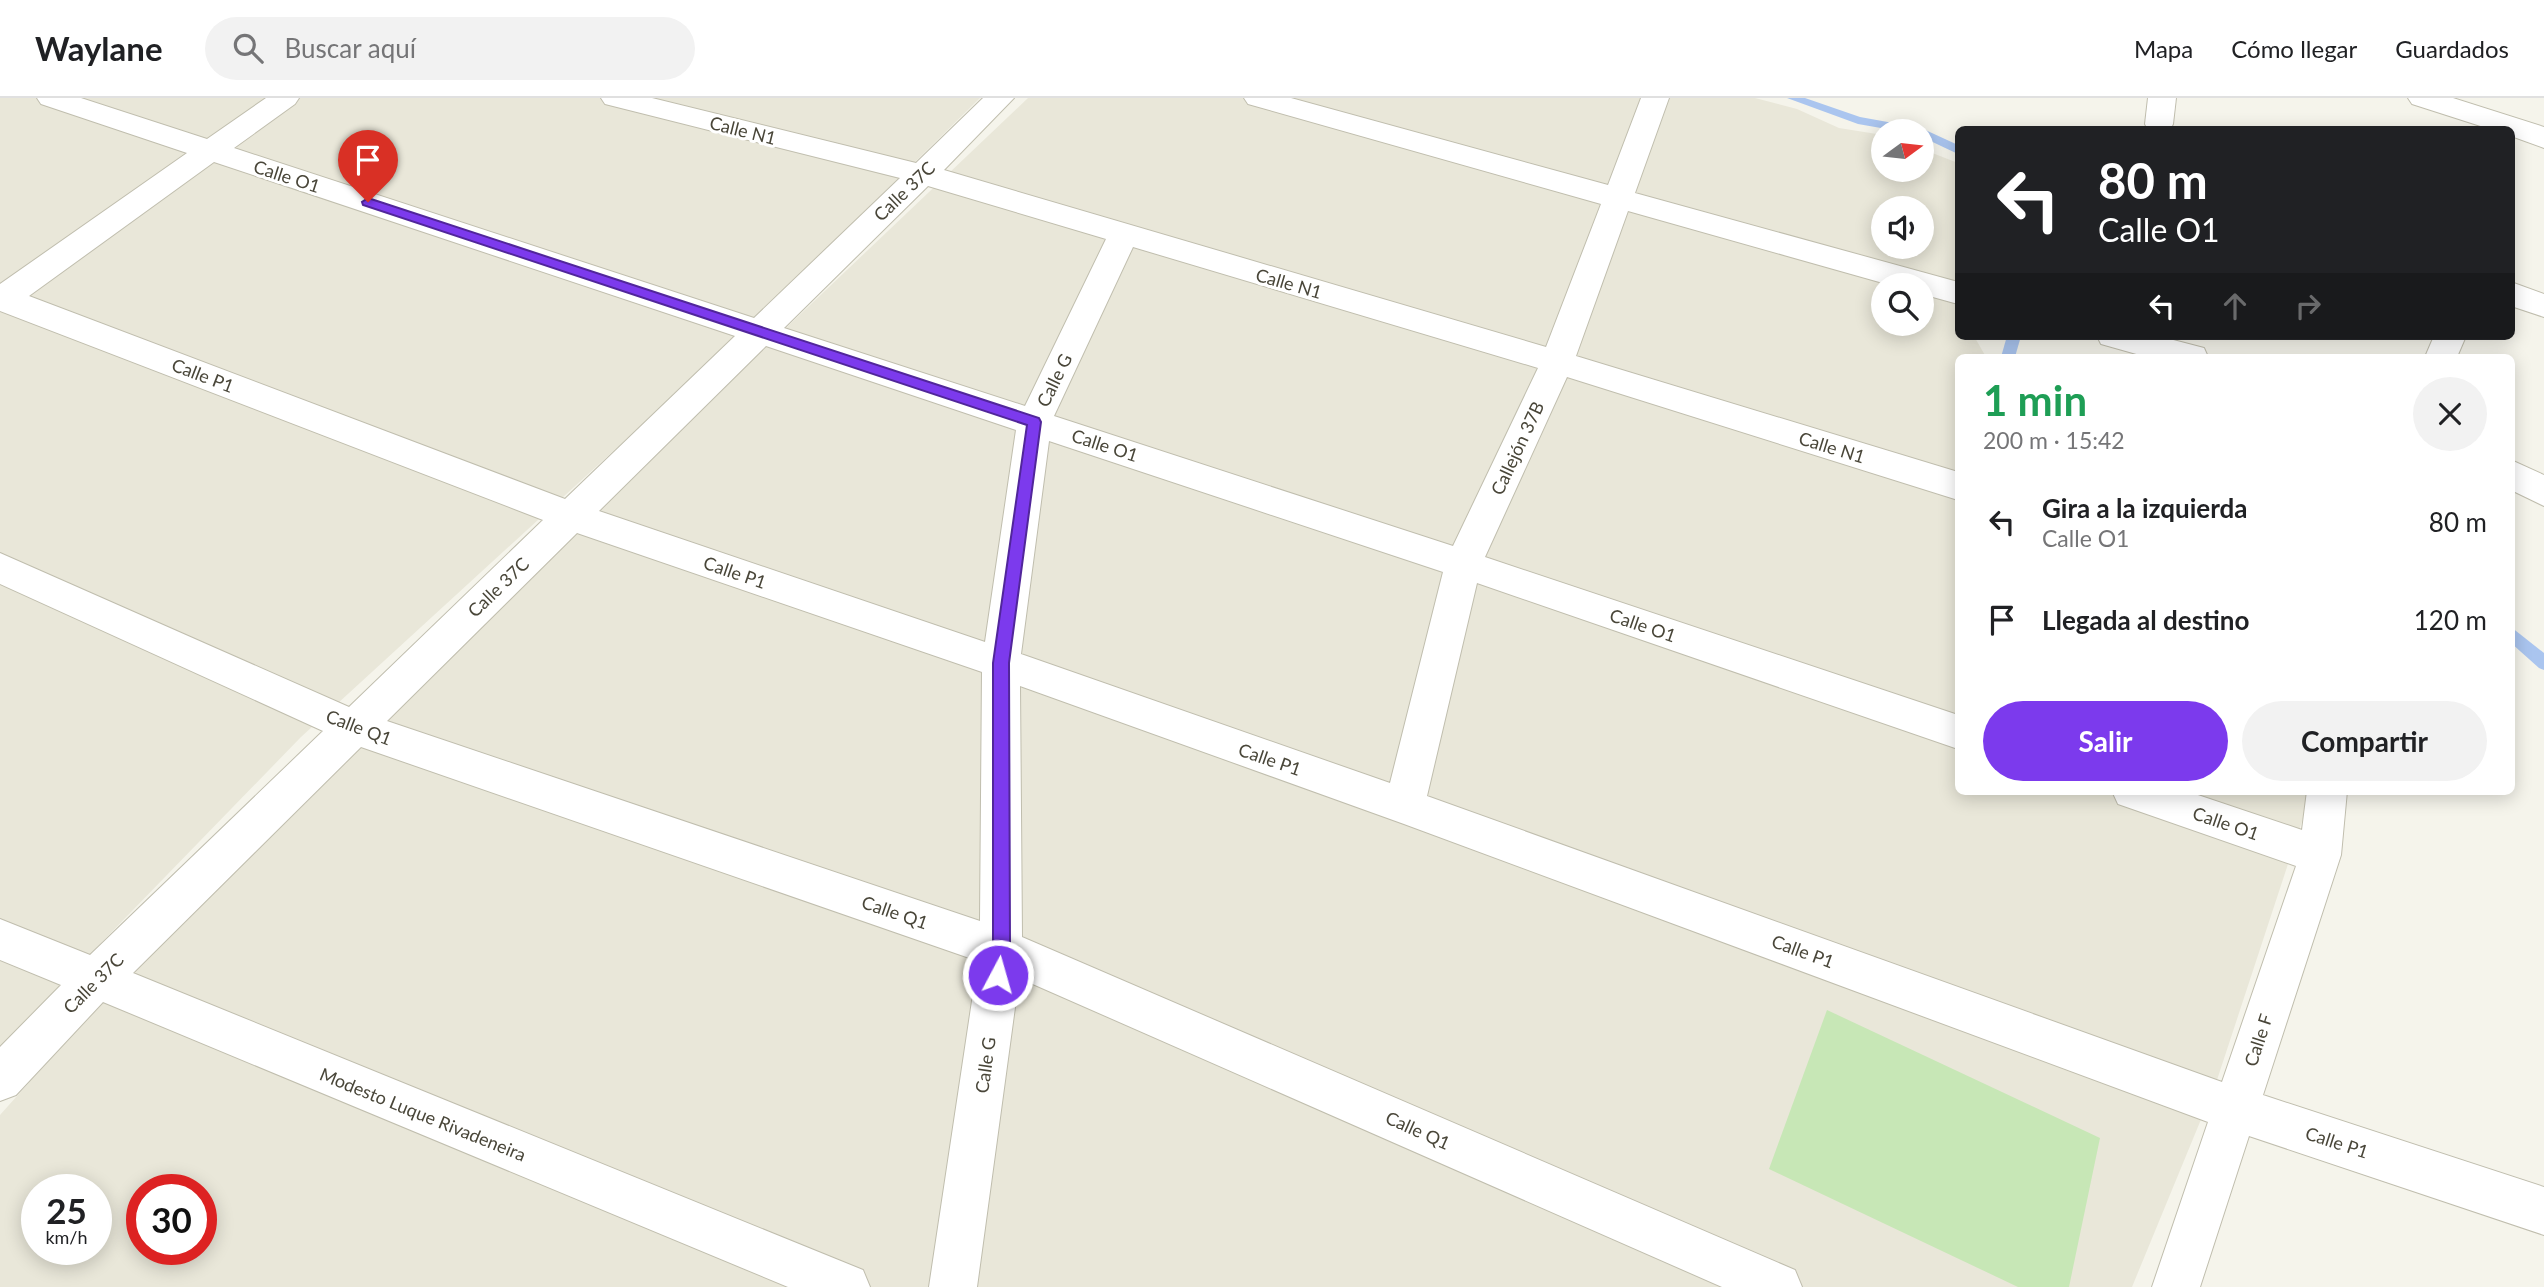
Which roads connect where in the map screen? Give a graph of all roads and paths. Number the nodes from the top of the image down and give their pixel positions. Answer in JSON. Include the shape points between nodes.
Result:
{"nodes":[{"id":1,"x":51,"y":98,"type":"edge"},
{"id":2,"x":285,"y":98,"type":"edge"},
{"id":3,"x":615,"y":98,"type":"edge"},
{"id":4,"x":1000,"y":98,"type":"edge"},
{"id":5,"x":1258,"y":98,"type":"edge"},
{"id":6,"x":1655,"y":98,"type":"edge"},
{"id":7,"x":2422,"y":98,"type":"edge"},
{"id":8,"x":2511,"y":117,"type":"edge"},
{"id":9,"x":2544,"y":138,"type":"edge"},
{"id":10,"x":211,"y":150,"type":"junction"},
{"id":11,"x":922,"y":174,"type":"junction"},
{"id":12,"x":1617,"y":197,"type":"junction"},
{"id":13,"x":1124,"y":234,"type":"junction"},
{"id":14,"x":1955,"y":292,"type":"edge"},
{"id":15,"x":2515,"y":295,"type":"edge"},
{"id":16,"x":1,"y":298,"type":"edge"},
{"id":17,"x":2544,"y":306,"type":"edge"},
{"id":18,"x":760,"y":332,"type":"junction"},
{"id":19,"x":2128,"y":340,"type":"edge"},
{"id":20,"x":2181,"y":354,"type":"edge"},
{"id":21,"x":1557,"y":362,"type":"junction"},
{"id":22,"x":1034,"y":422,"type":"junction"},
{"id":23,"x":2515,"y":475,"type":"edge"},
{"id":24,"x":1955,"y":485,"type":"edge"},
{"id":25,"x":2544,"y":492,"type":"edge"},
{"id":26,"x":571,"y":516,"type":"junction"},
{"id":27,"x":1463,"y":564,"type":"junction"},
{"id":28,"x":0,"y":568,"type":"edge"},
{"id":29,"x":1001,"y":663,"type":"junction"},
{"id":30,"x":354,"y":727,"type":"junction"},
{"id":31,"x":1955,"y":731,"type":"edge"},
{"id":32,"x":2144,"y":795,"type":"edge"},
{"id":33,"x":2327,"y":795,"type":"edge"},
{"id":34,"x":1404,"y":806,"type":"junction"},
{"id":35,"x":2320,"y":855,"type":"junction"},
{"id":36,"x":0,"y":939,"type":"edge"},
{"id":37,"x":1001,"y":949,"type":"junction"},
{"id":38,"x":95,"y":980,"type":"junction"},
{"id":39,"x":0,"y":1079,"type":"edge"},
{"id":40,"x":2235,"y":1109,"type":"junction"},
{"id":41,"x":2544,"y":1211,"type":"edge"},
{"id":42,"x":846,"y":1287,"type":"edge"},
{"id":43,"x":953,"y":1287,"type":"edge"},
{"id":44,"x":1778,"y":1287,"type":"edge"},
{"id":45,"x":2176,"y":1287,"type":"edge"}],
"edges":[{"from":1,"to":10,"type":"street","name":"Calle O1"},
{"from":2,"to":10,"type":"street"},
{"from":3,"to":11,"type":"street","name":"Calle N1"},
{"from":4,"to":11,"type":"street","name":"Calle 37C"},
{"from":5,"to":12,"type":"street"},
{"from":6,"to":12,"type":"street","name":"Callejón 37B"},
{"from":7,"to":8,"type":"street"},
{"from":8,"to":9,"type":"street"},
{"from":10,"to":16,"type":"street"},
{"from":10,"to":18,"type":"street","name":"Calle O1"},
{"from":11,"to":13,"type":"street","name":"Calle N1"},
{"from":11,"to":18,"type":"street","name":"Calle 37C"},
{"from":12,"to":14,"type":"street"},
{"from":12,"to":21,"type":"street","name":"Callejón 37B"},
{"from":13,"to":21,"type":"street","name":"Calle N1"},
{"from":13,"to":22,"type":"street","name":"Calle G"},
{"from":15,"to":17,"type":"street"},
{"from":16,"to":26,"type":"street","name":"Calle P1"},
{"from":18,"to":22,"type":"street","name":"Calle O1"},
{"from":18,"to":26,"type":"street","name":"Calle 37C"},
{"from":19,"to":20,"type":"street"},
{"from":21,"to":24,"type":"street","name":"Calle N1"},
{"from":21,"to":27,"type":"street","name":"Callejón 37B"},
{"from":22,"to":27,"type":"street","name":"Calle O1"},
{"from":22,"to":29,"type":"street","name":"Calle G"},
{"from":23,"to":25,"type":"street"},
{"from":26,"to":29,"type":"street","name":"Calle P1"},
{"from":26,"to":30,"type":"street","name":"Calle 37C"},
{"from":27,"to":31,"type":"street","name":"Calle O1"},
{"from":27,"to":34,"type":"street","name":"Callejón 37B"},
{"from":28,"to":30,"type":"street","name":"Calle Q1"},
{"from":29,"to":34,"type":"street","name":"Calle P1"},
{"from":29,"to":37,"type":"street","name":"Calle G"},
{"from":30,"to":37,"type":"street","name":"Calle Q1"},
{"from":30,"to":38,"type":"street","name":"Calle 37C"},
{"from":32,"to":35,"type":"street","name":"Calle O1"},
{"from":33,"to":35,"type":"street","name":"Calle F"},
{"from":34,"to":40,"type":"street","name":"Calle P1"},
{"from":35,"to":40,"type":"street","name":"Calle F"},
{"from":36,"to":38,"type":"street","name":"Modesto Luque Rivadeneira"},
{"from":37,"to":43,"type":"street","name":"Calle G"},
{"from":37,"to":44,"type":"street","name":"Calle Q1"},
{"from":38,"to":39,"type":"street","name":"Calle 37C"},
{"from":38,"to":42,"type":"street","name":"Modesto Luque Rivadeneira"},
{"from":40,"to":41,"type":"street","name":"Calle P1"},
{"from":40,"to":45,"type":"street","name":"Calle F"}]}
